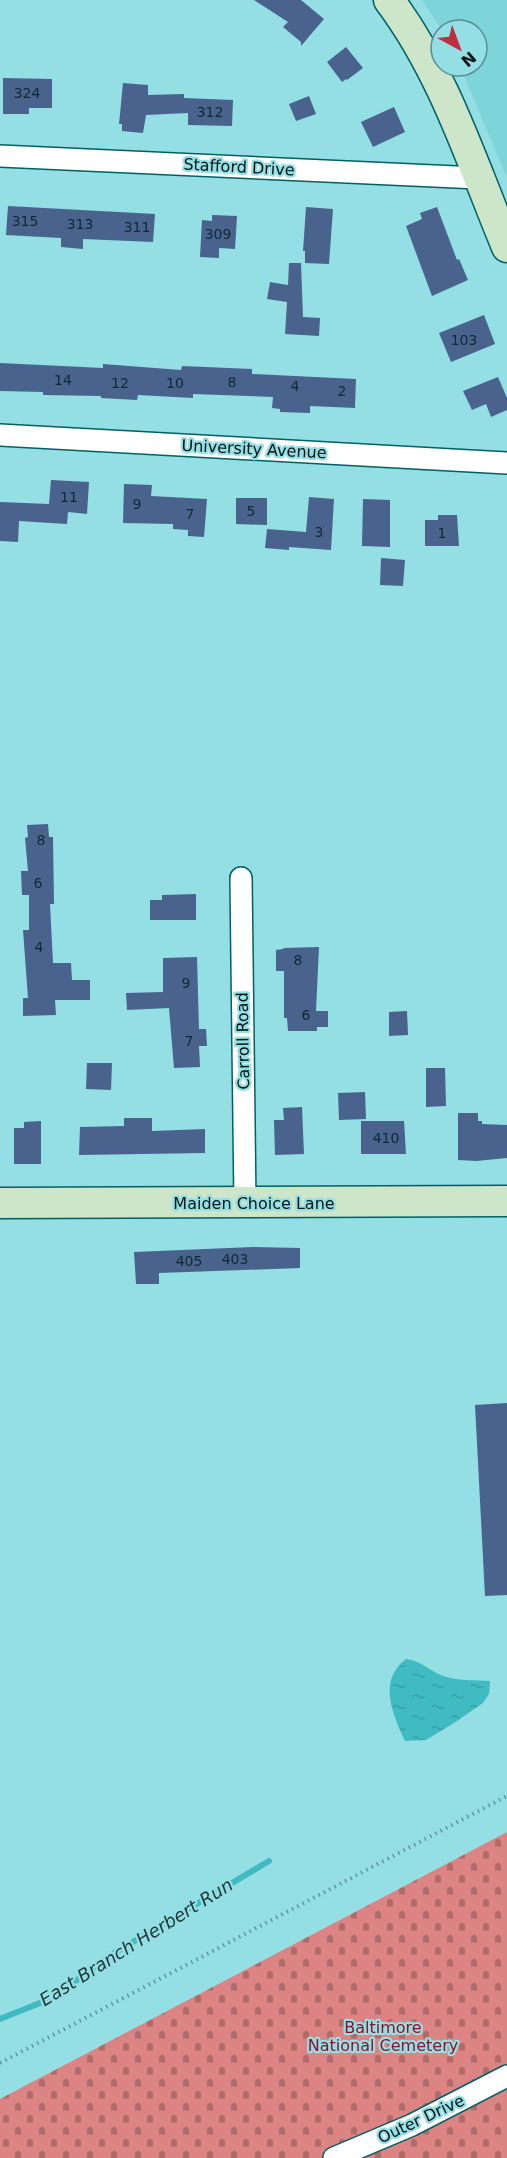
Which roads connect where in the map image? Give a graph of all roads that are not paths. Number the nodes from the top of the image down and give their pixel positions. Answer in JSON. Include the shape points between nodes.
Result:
{"nodes":[{"id":1,"x":389,"y":0,"type":"edge"},
{"id":2,"x":0,"y":156,"type":"edge"},
{"id":3,"x":478,"y":178,"type":"junction"},
{"id":4,"x":507,"y":247,"type":"edge"},
{"id":5,"x":0,"y":435,"type":"edge"},
{"id":6,"x":507,"y":463,"type":"edge"},
{"id":7,"x":241,"y":878,"type":"dead end"},
{"id":8,"x":507,"y":1201,"type":"edge"},
{"id":9,"x":0,"y":1203,"type":"edge"},
{"id":10,"x":245,"y":1203,"type":"junction"},
{"id":11,"x":507,"y":2076,"type":"edge"},
{"id":12,"x":334,"y":2158,"type":"edge"}],
"edges":[{"from":1,"to":3,"type":"main road","via":[[441,85]]},
{"from":2,"to":3,"type":"street","name":"Stafford Drive"},
{"from":3,"to":4,"type":"main road"},
{"from":5,"to":6,"type":"street","name":"University Avenue"},
{"from":7,"to":10,"type":"street","name":"Carroll Road"},
{"from":8,"to":10,"type":"main road","name":"Maiden Choice Lane"},
{"from":9,"to":10,"type":"main road","name":"Maiden Choice Lane"},
{"from":11,"to":12,"type":"street","name":"Outer Drive","via":[[412,2125]]}]}
